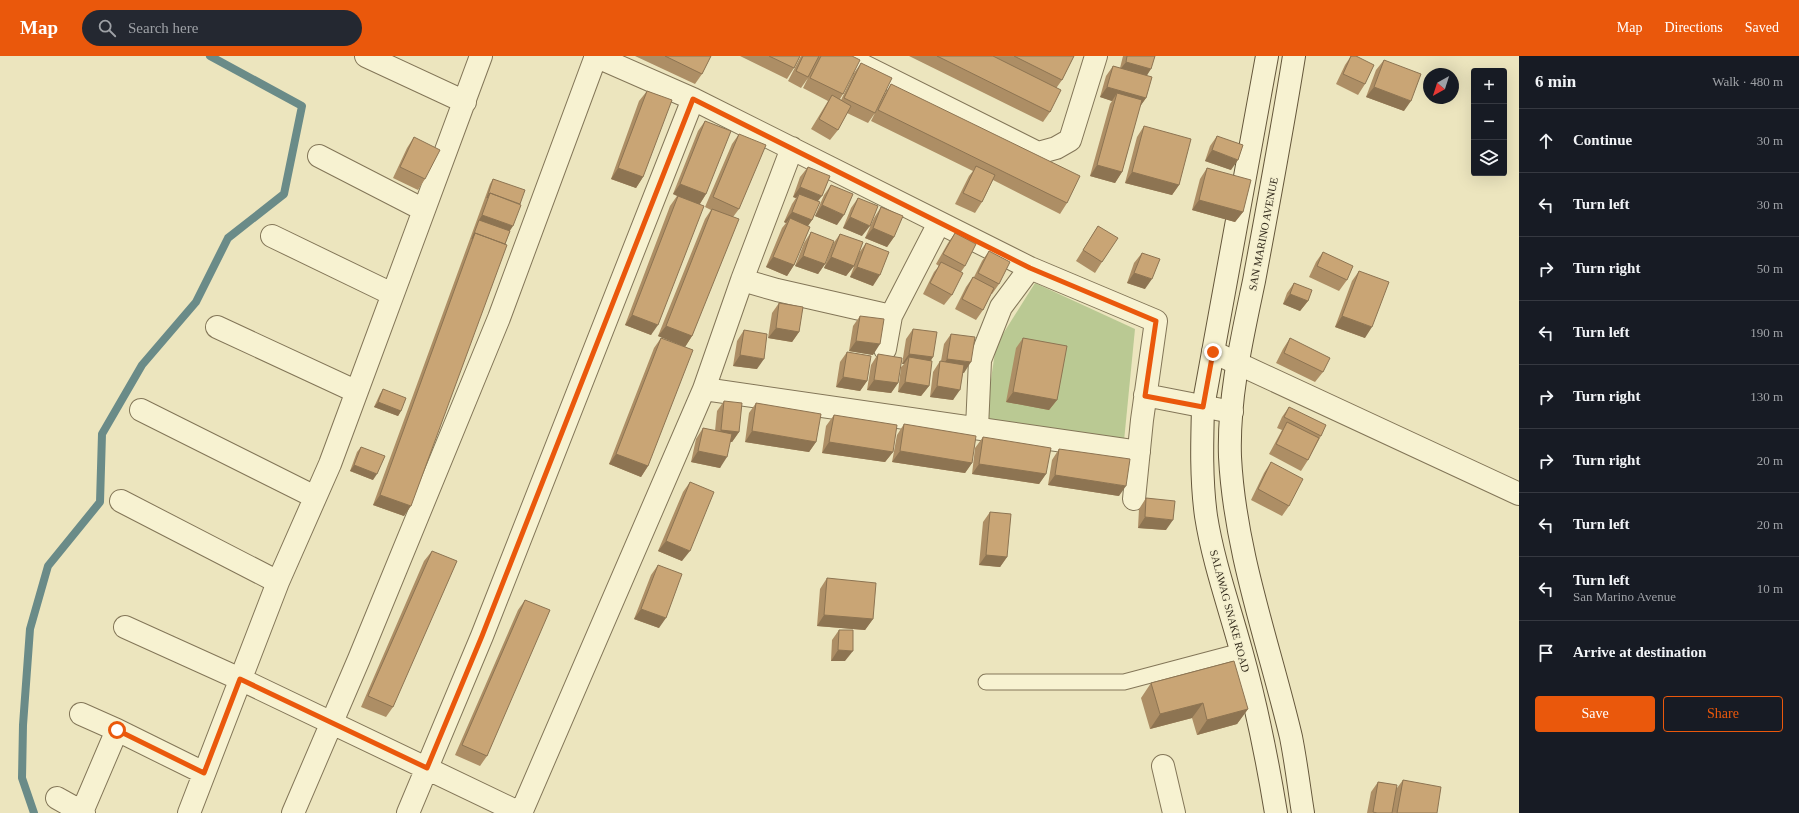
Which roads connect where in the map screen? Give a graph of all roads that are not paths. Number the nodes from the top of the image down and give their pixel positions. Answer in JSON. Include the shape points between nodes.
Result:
{"nodes":[{"id":1,"x":366,"y":56,"type":"edge"},
{"id":2,"x":481,"y":56,"type":"edge"},
{"id":3,"x":596,"y":56,"type":"edge"},
{"id":4,"x":844,"y":56,"type":"edge"},
{"id":5,"x":1096,"y":56,"type":"edge"},
{"id":6,"x":1267,"y":56,"type":"edge"},
{"id":7,"x":1294,"y":56,"type":"edge"},
{"id":8,"x":693,"y":99,"type":"junction"},
{"id":9,"x":465,"y":102,"type":"junction"},
{"id":10,"x":1280,"y":143,"type":"junction"},
{"id":11,"x":1251,"y":145,"type":"junction"},
{"id":12,"x":792,"y":148,"type":"junction"},
{"id":13,"x":319,"y":156,"type":"dead end"},
{"id":14,"x":424,"y":210,"type":"junction"},
{"id":15,"x":939,"y":223,"type":"junction"},
{"id":16,"x":272,"y":236,"type":"dead end"},
{"id":17,"x":1030,"y":268,"type":"junction"},
{"id":18,"x":742,"y":280,"type":"junction"},
{"id":19,"x":392,"y":294,"type":"junction"},
{"id":20,"x":891,"y":316,"type":"junction"},
{"id":21,"x":217,"y":326,"type":"dead end"},
{"id":22,"x":885,"y":349,"type":"dead end"},
{"id":23,"x":1213,"y":352,"type":"junction"},
{"id":24,"x":1238,"y":363,"type":"junction"},
{"id":25,"x":704,"y":389,"type":"junction"},
{"id":26,"x":355,"y":391,"type":"junction"},
{"id":27,"x":1145,"y":396,"type":"junction"},
{"id":28,"x":1203,"y":407,"type":"junction"},
{"id":29,"x":141,"y":410,"type":"dead end"},
{"id":30,"x":1232,"y":412,"type":"junction"},
{"id":31,"x":977,"y":428,"type":"junction"},
{"id":32,"x":1139,"y":452,"type":"junction"},
{"id":33,"x":1519,"y":494,"type":"edge"},
{"id":34,"x":315,"y":497,"type":"junction"},
{"id":35,"x":1134,"y":499,"type":"dead end"},
{"id":36,"x":121,"y":501,"type":"dead end"},
{"id":37,"x":278,"y":582,"type":"junction"},
{"id":38,"x":125,"y":627,"type":"dead end"},
{"id":39,"x":1241,"y":651,"type":"junction"},
{"id":40,"x":240,"y":679,"type":"junction"},
{"id":41,"x":986,"y":682,"type":"dead end"},
{"id":42,"x":81,"y":714,"type":"dead end"},
{"id":43,"x":332,"y":723,"type":"junction"},
{"id":44,"x":117,"y":730,"type":"junction"},
{"id":45,"x":1163,"y":766,"type":"dead end"},
{"id":46,"x":427,"y":768,"type":"junction"},
{"id":47,"x":204,"y":773,"type":"junction"},
{"id":48,"x":57,"y":798,"type":"dead end"},
{"id":49,"x":83,"y":813,"type":"edge"},
{"id":50,"x":189,"y":813,"type":"edge"},
{"id":51,"x":293,"y":813,"type":"edge"},
{"id":52,"x":408,"y":813,"type":"edge"},
{"id":53,"x":520,"y":813,"type":"edge"},
{"id":54,"x":1174,"y":813,"type":"edge"},
{"id":55,"x":1276,"y":813,"type":"edge"},
{"id":56,"x":1303,"y":813,"type":"edge"}],
"edges":[{"from":1,"to":9,"type":"street"},
{"from":2,"to":9,"type":"street"},
{"from":3,"to":8,"type":"street"},
{"from":3,"to":43,"type":"street","via":[[499,318]]},
{"from":4,"to":5,"type":"street","via":[[1038,153],[1056,148],[1070,140]]},
{"from":6,"to":11,"type":"street"},
{"from":7,"to":10,"type":"street","name":"SAN MARINO AVENUE"},
{"from":8,"to":12,"type":"street"},
{"from":8,"to":46,"type":"street","via":[[482,636]]},
{"from":9,"to":14,"type":"street"},
{"from":10,"to":11,"type":"street"},
{"from":10,"to":24,"type":"street","name":"SAN MARINO AVENUE"},
{"from":11,"to":23,"type":"street"},
{"from":12,"to":15,"type":"street"},
{"from":12,"to":18,"type":"street"},
{"from":13,"to":14,"type":"street"},
{"from":14,"to":19,"type":"street"},
{"from":15,"to":17,"type":"street"},
{"from":15,"to":20,"type":"street"},
{"from":16,"to":19,"type":"street"},
{"from":17,"to":27,"type":"street","via":[[1156,321]]},
{"from":17,"to":31,"type":"street","via":[[1001,307],[980,360]]},
{"from":18,"to":20,"type":"street"},
{"from":18,"to":25,"type":"street"},
{"from":19,"to":26,"type":"street"},
{"from":20,"to":22,"type":"street"},
{"from":21,"to":26,"type":"street"},
{"from":23,"to":24,"type":"street"},
{"from":23,"to":28,"type":"street"},
{"from":24,"to":30,"type":"street","name":"SAN MARINO AVENUE"},
{"from":24,"to":33,"type":"street"},
{"from":25,"to":31,"type":"street"},
{"from":25,"to":53,"type":"street"},
{"from":26,"to":34,"type":"street","via":[[330,464]]},
{"from":27,"to":28,"type":"street"},
{"from":27,"to":32,"type":"street"},
{"from":28,"to":30,"type":"street"},
{"from":28,"to":39,"type":"street","name":"SALAWAG SNAKE ROAD","via":[[1201,460],[1206,516],[1220,578]]},
{"from":29,"to":34,"type":"street"},
{"from":30,"to":56,"type":"street","via":[[1230,457],[1248,575],[1291,738]]},
{"from":31,"to":32,"type":"street"},
{"from":32,"to":35,"type":"street"},
{"from":34,"to":37,"type":"street"},
{"from":36,"to":37,"type":"street"},
{"from":37,"to":40,"type":"street"},
{"from":38,"to":40,"type":"street"},
{"from":39,"to":41,"type":"lane","via":[[1124,682]]},
{"from":39,"to":55,"type":"street","name":"SALAWAG SNAKE ROAD","via":[[1264,745]]},
{"from":40,"to":43,"type":"street"},
{"from":40,"to":47,"type":"street"},
{"from":42,"to":44,"type":"street"},
{"from":43,"to":46,"type":"street"},
{"from":43,"to":51,"type":"street"},
{"from":44,"to":47,"type":"street"},
{"from":44,"to":49,"type":"street"},
{"from":45,"to":54,"type":"street"},
{"from":46,"to":52,"type":"street"},
{"from":46,"to":53,"type":"street"},
{"from":47,"to":50,"type":"street"},
{"from":48,"to":49,"type":"street"}]}
